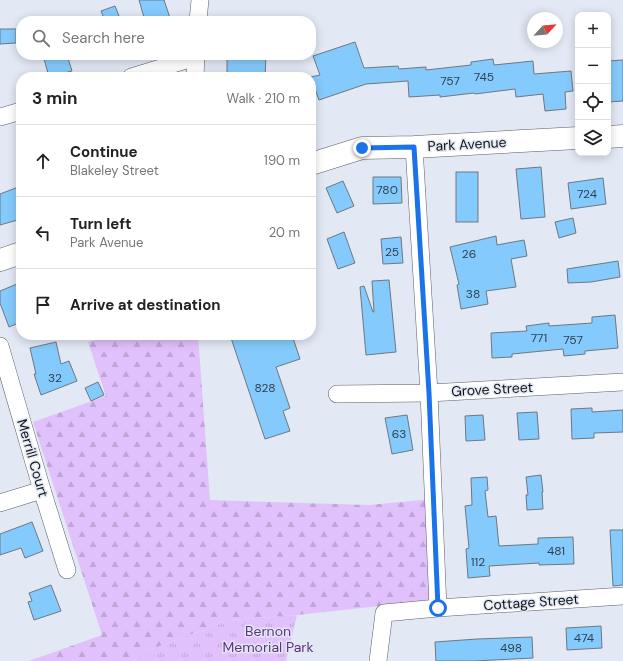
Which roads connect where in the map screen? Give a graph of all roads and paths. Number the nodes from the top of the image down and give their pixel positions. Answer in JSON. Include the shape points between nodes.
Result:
{"nodes":[{"id":1,"x":200,"y":0,"type":"edge"},
{"id":2,"x":198,"y":16,"type":"edge"},
{"id":3,"x":184,"y":60,"type":"edge"},
{"id":4,"x":196,"y":60,"type":"edge"},
{"id":5,"x":146,"y":72,"type":"edge"},
{"id":6,"x":195,"y":72,"type":"edge"},
{"id":7,"x":16,"y":112,"type":"edge"},
{"id":8,"x":0,"y":117,"type":"edge"},
{"id":9,"x":623,"y":136,"type":"edge"},
{"id":10,"x":611,"y":137,"type":"edge"},
{"id":11,"x":575,"y":138,"type":"edge"},
{"id":12,"x":414,"y":147,"type":"junction"},
{"id":13,"x":316,"y":162,"type":"edge"},
{"id":14,"x":16,"y":255,"type":"edge"},
{"id":15,"x":0,"y":260,"type":"edge"},
{"id":16,"x":0,"y":346,"type":"edge"},
{"id":17,"x":623,"y":382,"type":"edge"},
{"id":18,"x":429,"y":393,"type":"junction"},
{"id":19,"x":337,"y":394,"type":"dead end"},
{"id":20,"x":42,"y":490,"type":"junction"},
{"id":21,"x":0,"y":503,"type":"edge"},
{"id":22,"x":67,"y":570,"type":"dead end"},
{"id":23,"x":623,"y":596,"type":"edge"},
{"id":24,"x":438,"y":608,"type":"junction"},
{"id":25,"x":378,"y":661,"type":"edge"}],
"edges":[{"from":1,"to":2,"type":"street"},
{"from":3,"to":5,"type":"street"},
{"from":4,"to":6,"type":"street"},
{"from":7,"to":8,"type":"street"},
{"from":9,"to":10,"type":"main road"},
{"from":11,"to":12,"type":"main road","name":"Park Avenue"},
{"from":12,"to":13,"type":"main road","name":"Park Avenue","via":[[362,148]]},
{"from":12,"to":18,"type":"street"},
{"from":14,"to":15,"type":"main road"},
{"from":16,"to":20,"type":"street","name":"Merrill Court"},
{"from":17,"to":18,"type":"street","name":"Grove Street"},
{"from":18,"to":19,"type":"street","name":"Grove Street"},
{"from":18,"to":24,"type":"street"},
{"from":20,"to":21,"type":"street"},
{"from":20,"to":22,"type":"street","name":"Merrill Court"},
{"from":23,"to":24,"type":"street","name":"Cottage Street"},
{"from":24,"to":25,"type":"street","name":"Cottage Street","via":[[384,613]]}]}
